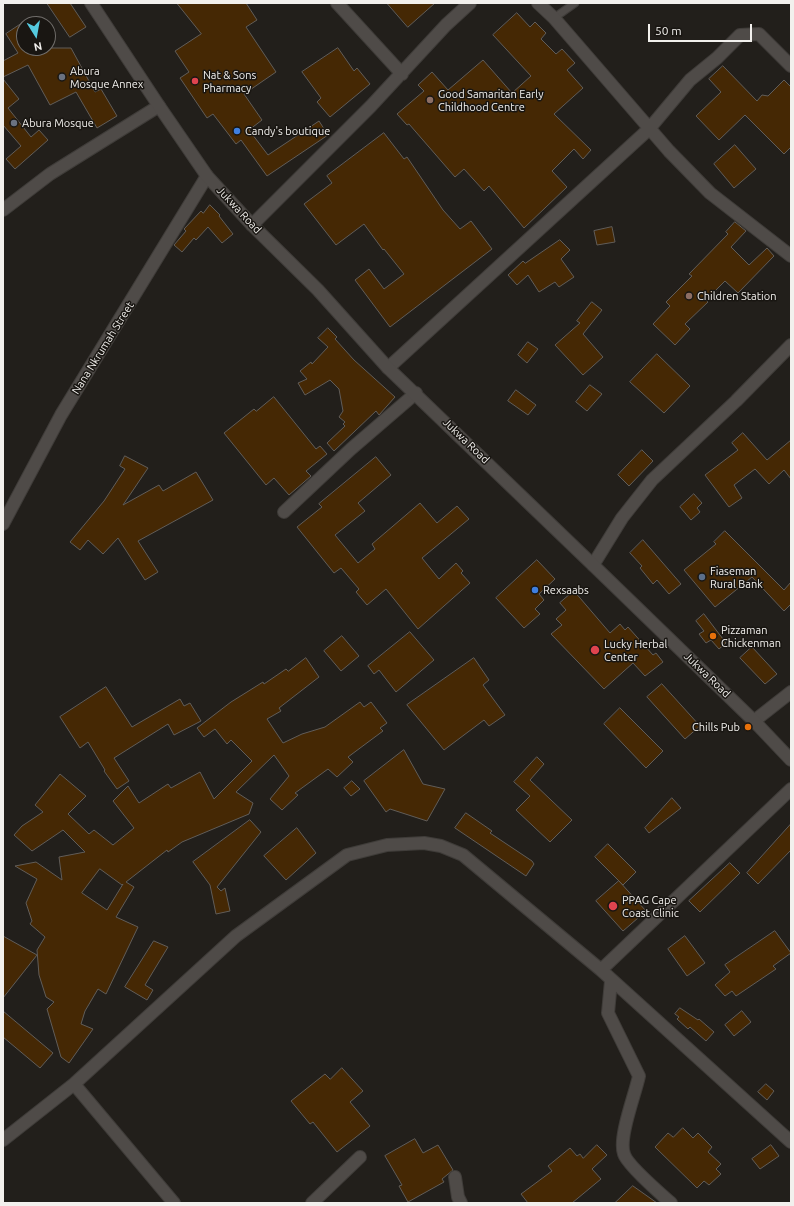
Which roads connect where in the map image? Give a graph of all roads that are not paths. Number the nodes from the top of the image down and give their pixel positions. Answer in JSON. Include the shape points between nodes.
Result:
{"nodes":[{"id":1,"x":91,"y":3,"type":"edge"},
{"id":2,"x":337,"y":3,"type":"edge"},
{"id":3,"x":470,"y":3,"type":"edge"},
{"id":4,"x":538,"y":3,"type":"edge"},
{"id":5,"x":575,"y":3,"type":"edge"},
{"id":6,"x":554,"y":18,"type":"junction"},
{"id":7,"x":791,"y":66,"type":"edge"},
{"id":8,"x":402,"y":74,"type":"junction"},
{"id":9,"x":158,"y":106,"type":"junction"},
{"id":10,"x":650,"y":129,"type":"junction"},
{"id":11,"x":207,"y":176,"type":"junction"},
{"id":12,"x":3,"y":210,"type":"edge"},
{"id":13,"x":252,"y":225,"type":"junction"},
{"id":14,"x":791,"y":256,"type":"edge"},
{"id":15,"x":791,"y":344,"type":"edge"},
{"id":16,"x":388,"y":368,"type":"junction"},
{"id":17,"x":416,"y":393,"type":"junction"},
{"id":18,"x":284,"y":512,"type":"dead end"},
{"id":19,"x":3,"y":524,"type":"edge"},
{"id":20,"x":593,"y":565,"type":"junction"},
{"id":21,"x":791,"y":692,"type":"edge"},
{"id":22,"x":754,"y":721,"type":"junction"},
{"id":23,"x":791,"y":760,"type":"edge"},
{"id":24,"x":791,"y":789,"type":"edge"},
{"id":25,"x":601,"y":970,"type":"junction"},
{"id":26,"x":611,"y":981,"type":"junction"},
{"id":27,"x":74,"y":1084,"type":"junction"},
{"id":28,"x":3,"y":1140,"type":"edge"},
{"id":29,"x":791,"y":1142,"type":"edge"},
{"id":30,"x":360,"y":1157,"type":"dead end"},
{"id":31,"x":455,"y":1177,"type":"dead end"},
{"id":32,"x":174,"y":1203,"type":"edge"},
{"id":33,"x":312,"y":1203,"type":"edge"},
{"id":34,"x":461,"y":1203,"type":"edge"},
{"id":35,"x":671,"y":1203,"type":"edge"}],
"edges":[{"from":1,"to":9,"type":"street","name":"Jukwa Road"},
{"from":2,"to":8,"type":"street"},
{"from":3,"to":8,"type":"street","via":[[446,25]]},
{"from":4,"to":6,"type":"street"},
{"from":5,"to":6,"type":"lane"},
{"from":6,"to":10,"type":"street"},
{"from":7,"to":10,"type":"street","via":[[759,34],[740,35],[690,80]]},
{"from":8,"to":13,"type":"street"},
{"from":9,"to":11,"type":"street","name":"Jukwa Road"},
{"from":9,"to":12,"type":"street","via":[[50,174]]},
{"from":10,"to":14,"type":"street","via":[[710,193]]},
{"from":10,"to":16,"type":"street"},
{"from":11,"to":13,"type":"street","name":"Jukwa Road"},
{"from":11,"to":19,"type":"street","name":"Nana Nkrumah Street","via":[[61,416]]},
{"from":13,"to":16,"type":"street","name":"Jukwa Road","via":[[318,290]]},
{"from":15,"to":20,"type":"street","via":[[736,401],[652,480],[622,518]]},
{"from":16,"to":17,"type":"street","name":"Jukwa Road"},
{"from":17,"to":18,"type":"street"},
{"from":17,"to":20,"type":"street","name":"Jukwa Road"},
{"from":20,"to":22,"type":"street","name":"Jukwa Road"},
{"from":21,"to":22,"type":"street"},
{"from":22,"to":23,"type":"street","name":"Jukwa Road"},
{"from":24,"to":25,"type":"street"},
{"from":25,"to":26,"type":"street"},
{"from":25,"to":27,"type":"street","via":[[462,855],[424,843],[387,845],[347,855],[236,936]]},
{"from":26,"to":29,"type":"street"},
{"from":26,"to":35,"type":"street","via":[[608,1013],[640,1076],[622,1142],[624,1156],[652,1187]]},
{"from":27,"to":28,"type":"street"},
{"from":27,"to":32,"type":"street"},
{"from":30,"to":33,"type":"street"},
{"from":31,"to":34,"type":"street"}]}
